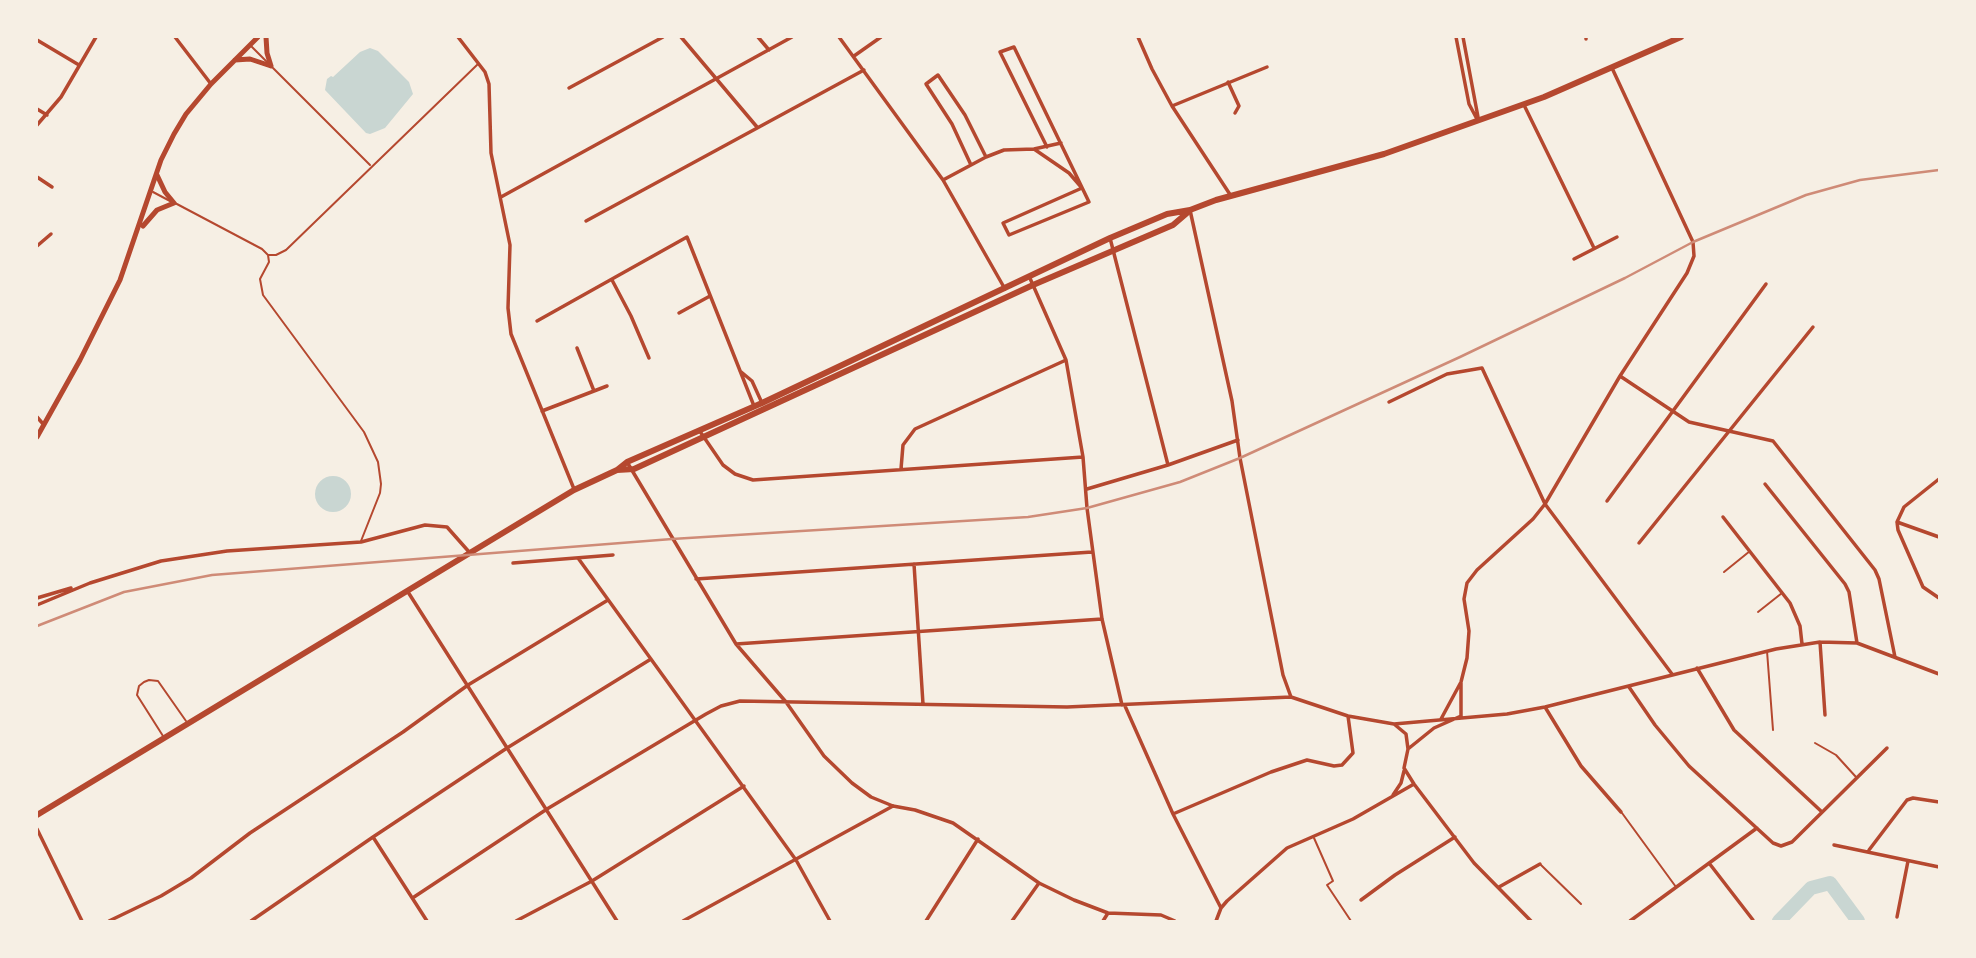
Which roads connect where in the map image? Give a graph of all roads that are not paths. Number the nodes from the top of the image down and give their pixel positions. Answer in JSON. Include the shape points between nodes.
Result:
{"nodes":[{"id":1,"x":96,"y":37,"type":"edge"},
{"id":2,"x":175,"y":37,"type":"edge"},
{"id":3,"x":258,"y":37,"type":"edge"},
{"id":4,"x":266,"y":37,"type":"edge"},
{"id":5,"x":458,"y":37,"type":"edge"},
{"id":6,"x":663,"y":37,"type":"edge"},
{"id":7,"x":681,"y":37,"type":"edge"},
{"id":8,"x":758,"y":37,"type":"edge"},
{"id":9,"x":792,"y":37,"type":"edge"},
{"id":10,"x":839,"y":37,"type":"edge"},
{"id":11,"x":881,"y":37,"type":"edge"},
{"id":12,"x":1138,"y":37,"type":"edge"},
{"id":13,"x":1456,"y":37,"type":"edge"},
{"id":14,"x":1464,"y":37,"type":"edge"},
{"id":15,"x":1681,"y":37,"type":"edge"},
{"id":16,"x":37,"y":40,"type":"edge"},
{"id":17,"x":250,"y":45,"type":"junction"},
{"id":18,"x":769,"y":50,"type":"junction"},
{"id":19,"x":854,"y":56,"type":"junction"},
{"id":20,"x":235,"y":60,"type":"junction"},
{"id":21,"x":479,"y":63,"type":"junction"},
{"id":22,"x":79,"y":65,"type":"junction"},
{"id":23,"x":271,"y":66,"type":"junction"},
{"id":24,"x":1266,"y":67,"type":"dead end"},
{"id":25,"x":1612,"y":68,"type":"junction"},
{"id":26,"x":864,"y":70,"type":"junction"},
{"id":27,"x":1471,"y":77,"type":"junction"},
{"id":28,"x":717,"y":78,"type":"junction"},
{"id":29,"x":1463,"y":78,"type":"junction"},
{"id":30,"x":1228,"y":82,"type":"junction"},
{"id":31,"x":211,"y":84,"type":"junction"},
{"id":32,"x":569,"y":88,"type":"dead end"},
{"id":33,"x":1524,"y":105,"type":"junction"},
{"id":34,"x":1172,"y":106,"type":"junction"},
{"id":35,"x":37,"y":109,"type":"edge"},
{"id":36,"x":1235,"y":113,"type":"dead end"},
{"id":37,"x":47,"y":115,"type":"junction"},
{"id":38,"x":1478,"y":121,"type":"junction"},
{"id":39,"x":37,"y":125,"type":"edge"},
{"id":40,"x":757,"y":127,"type":"junction"},
{"id":41,"x":1061,"y":144,"type":"junction"},
{"id":42,"x":1047,"y":147,"type":"junction"},
{"id":43,"x":1034,"y":149,"type":"junction"},
{"id":44,"x":986,"y":157,"type":"junction"},
{"id":45,"x":971,"y":165,"type":"junction"},
{"id":46,"x":370,"y":166,"type":"junction"},
{"id":47,"x":157,"y":175,"type":"junction"},
{"id":48,"x":37,"y":177,"type":"edge"},
{"id":49,"x":943,"y":180,"type":"junction"},
{"id":50,"x":51,"y":187,"type":"dead end"},
{"id":51,"x":1082,"y":188,"type":"junction"},
{"id":52,"x":152,"y":192,"type":"junction"},
{"id":53,"x":1231,"y":196,"type":"junction"},
{"id":54,"x":501,"y":197,"type":"junction"},
{"id":55,"x":174,"y":203,"type":"junction"},
{"id":56,"x":1190,"y":210,"type":"junction"},
{"id":57,"x":586,"y":221,"type":"dead end"},
{"id":58,"x":139,"y":231,"type":"junction"},
{"id":59,"x":51,"y":234,"type":"dead end"},
{"id":60,"x":1617,"y":237,"type":"dead end"},
{"id":61,"x":1110,"y":238,"type":"junction"},
{"id":62,"x":37,"y":246,"type":"edge"},
{"id":63,"x":1594,"y":248,"type":"junction"},
{"id":64,"x":1113,"y":249,"type":"junction"},
{"id":65,"x":268,"y":255,"type":"junction"},
{"id":66,"x":1574,"y":259,"type":"dead end"},
{"id":67,"x":1029,"y":276,"type":"junction"},
{"id":68,"x":612,"y":280,"type":"junction"},
{"id":69,"x":1766,"y":284,"type":"dead end"},
{"id":70,"x":1032,"y":285,"type":"junction"},
{"id":71,"x":1004,"y":287,"type":"junction"},
{"id":72,"x":710,"y":296,"type":"junction"},
{"id":73,"x":1009,"y":296,"type":"junction"},
{"id":74,"x":679,"y":313,"type":"dead end"},
{"id":75,"x":537,"y":321,"type":"dead end"},
{"id":76,"x":1814,"y":327,"type":"dead end"},
{"id":77,"x":577,"y":348,"type":"dead end"},
{"id":78,"x":649,"y":358,"type":"dead end"},
{"id":79,"x":1066,"y":360,"type":"junction"},
{"id":80,"x":739,"y":369,"type":"junction"},
{"id":81,"x":1620,"y":376,"type":"junction"},
{"id":82,"x":607,"y":386,"type":"dead end"},
{"id":83,"x":594,"y":391,"type":"junction"},
{"id":84,"x":762,"y":402,"type":"junction"},
{"id":85,"x":1390,"y":402,"type":"dead end"},
{"id":86,"x":754,"y":406,"type":"junction"},
{"id":87,"x":542,"y":411,"type":"junction"},
{"id":88,"x":1673,"y":411,"type":"junction"},
{"id":89,"x":37,"y":417,"type":"edge"},
{"id":90,"x":44,"y":425,"type":"junction"},
{"id":91,"x":1729,"y":430,"type":"junction"},
{"id":92,"x":701,"y":433,"type":"junction"},
{"id":93,"x":37,"y":437,"type":"edge"},
{"id":94,"x":1238,"y":440,"type":"junction"},
{"id":95,"x":1083,"y":457,"type":"junction"},
{"id":96,"x":627,"y":462,"type":"junction"},
{"id":97,"x":1168,"y":465,"type":"junction"},
{"id":98,"x":617,"y":470,"type":"junction"},
{"id":99,"x":631,"y":470,"type":"junction"},
{"id":100,"x":901,"y":470,"type":"junction"},
{"id":101,"x":1939,"y":479,"type":"edge"},
{"id":102,"x":1765,"y":484,"type":"dead end"},
{"id":103,"x":1086,"y":489,"type":"junction"},
{"id":104,"x":575,"y":490,"type":"junction"},
{"id":105,"x":1607,"y":501,"type":"dead end"},
{"id":106,"x":1545,"y":504,"type":"junction"},
{"id":107,"x":1723,"y":517,"type":"dead end"},
{"id":108,"x":1897,"y":522,"type":"junction"},
{"id":109,"x":1939,"y":537,"type":"edge"},
{"id":110,"x":361,"y":542,"type":"junction"},
{"id":111,"x":1639,"y":543,"type":"dead end"},
{"id":112,"x":1750,"y":551,"type":"junction"},
{"id":113,"x":1092,"y":552,"type":"junction"},
{"id":114,"x":470,"y":553,"type":"junction"},
{"id":115,"x":613,"y":555,"type":"dead end"},
{"id":116,"x":578,"y":558,"type":"junction"},
{"id":117,"x":513,"y":563,"type":"dead end"},
{"id":118,"x":914,"y":564,"type":"junction"},
{"id":119,"x":1724,"y":572,"type":"dead end"},
{"id":120,"x":696,"y":579,"type":"junction"},
{"id":121,"x":86,"y":584,"type":"junction"},
{"id":122,"x":408,"y":591,"type":"junction"},
{"id":123,"x":1783,"y":592,"type":"junction"},
{"id":124,"x":37,"y":598,"type":"edge"},
{"id":125,"x":1939,"y":598,"type":"edge"},
{"id":126,"x":608,"y":600,"type":"junction"},
{"id":127,"x":37,"y":605,"type":"edge"},
{"id":128,"x":1758,"y":612,"type":"dead end"},
{"id":129,"x":1102,"y":619,"type":"junction"},
{"id":130,"x":918,"y":632,"type":"junction"},
{"id":131,"x":1820,"y":642,"type":"junction"},
{"id":132,"x":1857,"y":643,"type":"junction"},
{"id":133,"x":736,"y":644,"type":"junction"},
{"id":134,"x":1802,"y":645,"type":"junction"},
{"id":135,"x":1767,"y":651,"type":"junction"},
{"id":136,"x":1895,"y":657,"type":"junction"},
{"id":137,"x":651,"y":659,"type":"junction"},
{"id":138,"x":1697,"y":668,"type":"junction"},
{"id":139,"x":1672,"y":674,"type":"junction"},
{"id":140,"x":1939,"y":674,"type":"edge"},
{"id":141,"x":1461,"y":682,"type":"junction"},
{"id":142,"x":468,"y":685,"type":"junction"},
{"id":143,"x":1629,"y":687,"type":"junction"},
{"id":144,"x":1291,"y":697,"type":"junction"},
{"id":145,"x":786,"y":702,"type":"junction"},
{"id":146,"x":923,"y":704,"type":"junction"},
{"id":147,"x":1124,"y":705,"type":"junction"},
{"id":148,"x":1545,"y":707,"type":"junction"},
{"id":149,"x":1825,"y":715,"type":"dead end"},
{"id":150,"x":1348,"y":716,"type":"junction"},
{"id":151,"x":1461,"y":716,"type":"junction"},
{"id":152,"x":1441,"y":719,"type":"junction"},
{"id":153,"x":696,"y":720,"type":"junction"},
{"id":154,"x":1394,"y":724,"type":"junction"},
{"id":155,"x":188,"y":725,"type":"junction"},
{"id":156,"x":1773,"y":730,"type":"dead end"},
{"id":157,"x":165,"y":739,"type":"junction"},
{"id":158,"x":1815,"y":743,"type":"dead end"},
{"id":159,"x":507,"y":748,"type":"junction"},
{"id":160,"x":1887,"y":748,"type":"dead end"},
{"id":161,"x":1408,"y":749,"type":"junction"},
{"id":162,"x":1404,"y":768,"type":"junction"},
{"id":163,"x":1856,"y":778,"type":"junction"},
{"id":164,"x":1414,"y":784,"type":"junction"},
{"id":165,"x":744,"y":786,"type":"junction"},
{"id":166,"x":1389,"y":799,"type":"junction"},
{"id":167,"x":1939,"y":802,"type":"edge"},
{"id":168,"x":893,"y":806,"type":"junction"},
{"id":169,"x":547,"y":809,"type":"junction"},
{"id":170,"x":1621,"y":812,"type":"joint"},
{"id":171,"x":1822,"y":812,"type":"junction"},
{"id":172,"x":1173,"y":814,"type":"junction"},
{"id":173,"x":37,"y":815,"type":"edge"},
{"id":174,"x":1757,"y":828,"type":"junction"},
{"id":175,"x":37,"y":830,"type":"edge"},
{"id":176,"x":1313,"y":836,"type":"junction"},
{"id":177,"x":373,"y":837,"type":"junction"},
{"id":178,"x":1455,"y":838,"type":"junction"},
{"id":179,"x":978,"y":839,"type":"junction"},
{"id":180,"x":1834,"y":845,"type":"dead end"},
{"id":181,"x":1868,"y":850,"type":"junction"},
{"id":182,"x":796,"y":860,"type":"junction"},
{"id":183,"x":1908,"y":861,"type":"junction"},
{"id":184,"x":1709,"y":863,"type":"junction"},
{"id":185,"x":1540,"y":864,"type":"joint"},
{"id":186,"x":1939,"y":867,"type":"edge"},
{"id":187,"x":592,"y":881,"type":"junction"},
{"id":188,"x":1038,"y":883,"type":"junction"},
{"id":189,"x":1499,"y":887,"type":"junction"},
{"id":190,"x":1676,"y":888,"type":"junction"},
{"id":191,"x":414,"y":897,"type":"junction"},
{"id":192,"x":1362,"y":900,"type":"dead end"},
{"id":193,"x":1581,"y":904,"type":"dead end"},
{"id":194,"x":1221,"y":908,"type":"junction"},
{"id":195,"x":1108,"y":913,"type":"junction"},
{"id":196,"x":1898,"y":917,"type":"dead end"},
{"id":197,"x":81,"y":920,"type":"edge"},
{"id":198,"x":1752,"y":920,"type":"edge"},
{"id":199,"x":75,"y":921,"type":"edge"},
{"id":200,"x":108,"y":921,"type":"edge"},
{"id":201,"x":251,"y":921,"type":"edge"},
{"id":202,"x":427,"y":921,"type":"edge"},
{"id":203,"x":516,"y":921,"type":"edge"},
{"id":204,"x":617,"y":921,"type":"edge"},
{"id":205,"x":683,"y":921,"type":"edge"},
{"id":206,"x":830,"y":921,"type":"edge"},
{"id":207,"x":926,"y":921,"type":"edge"},
{"id":208,"x":1012,"y":921,"type":"edge"},
{"id":209,"x":1102,"y":921,"type":"edge"},
{"id":210,"x":1175,"y":921,"type":"edge"},
{"id":211,"x":1216,"y":921,"type":"edge"},
{"id":212,"x":1351,"y":921,"type":"edge"},
{"id":213,"x":1531,"y":921,"type":"edge"},
{"id":214,"x":1630,"y":921,"type":"edge"}],
"edges":[{"from":1,"to":22,"type":"street"},
{"from":2,"to":31,"type":"street"},
{"from":3,"to":17,"type":"main road"},
{"from":4,"to":23,"type":"main road"},
{"from":5,"to":21,"type":"street"},
{"from":6,"to":32,"type":"street"},
{"from":7,"to":28,"type":"street"},
{"from":8,"to":18,"type":"street"},
{"from":9,"to":18,"type":"street"},
{"from":10,"to":19,"type":"street"},
{"from":11,"to":19,"type":"street"},
{"from":12,"to":34,"type":"street"},
{"from":13,"to":29,"type":"street"},
{"from":14,"to":27,"type":"street"},
{"from":15,"to":25,"type":"main road"},
{"from":16,"to":22,"type":"street"},
{"from":17,"to":20,"type":"main road"},
{"from":17,"to":23,"type":"lane"},
{"from":18,"to":28,"type":"street"},
{"from":19,"to":26,"type":"street"},
{"from":20,"to":23,"type":"main road"},
{"from":20,"to":31,"type":"main road"},
{"from":21,"to":46,"type":"lane"},
{"from":21,"to":54,"type":"street","via":[[488,79],[491,153]]},
{"from":22,"to":37,"type":"street"},
{"from":23,"to":46,"type":"lane"},
{"from":24,"to":30,"type":"street"},
{"from":25,"to":33,"type":"main road"},
{"from":25,"to":81,"type":"street","via":[[1693,242],[1694,256]]},
{"from":26,"to":40,"type":"street"},
{"from":26,"to":49,"type":"street"},
{"from":27,"to":29,"type":"street"},
{"from":27,"to":38,"type":"street"},
{"from":28,"to":40,"type":"street"},
{"from":28,"to":54,"type":"street"},
{"from":29,"to":38,"type":"street"},
{"from":30,"to":34,"type":"street"},
{"from":30,"to":36,"type":"street","via":[[1239,106]]},
{"from":31,"to":47,"type":"main road","via":[[178,126]]},
{"from":33,"to":38,"type":"main road"},
{"from":33,"to":63,"type":"street"},
{"from":34,"to":53,"type":"street"},
{"from":35,"to":37,"type":"street"},
{"from":37,"to":39,"type":"street"},
{"from":38,"to":53,"type":"main road","via":[[1384,154]]},
{"from":40,"to":57,"type":"street"},
{"from":41,"to":42,"type":"street"},
{"from":41,"to":42,"type":"street","via":[[1014,47],[1000,52]]},
{"from":41,"to":51,"type":"street"},
{"from":42,"to":43,"type":"street"},
{"from":43,"to":44,"type":"street","via":[[1004,150]]},
{"from":43,"to":51,"type":"street"},
{"from":44,"to":45,"type":"street"},
{"from":44,"to":45,"type":"street","via":[[938,75],[926,84]]},
{"from":45,"to":49,"type":"street"},
{"from":46,"to":65,"type":"lane","via":[[286,250]]},
{"from":47,"to":52,"type":"main road"},
{"from":47,"to":55,"type":"main road"},
{"from":48,"to":50,"type":"street"},
{"from":49,"to":71,"type":"street"},
{"from":51,"to":51,"type":"street","via":[[1003,223],[1009,235],[1089,202]]},
{"from":52,"to":55,"type":"lane"},
{"from":52,"to":58,"type":"main road"},
{"from":53,"to":56,"type":"main road"},
{"from":54,"to":87,"type":"street","via":[[511,259],[509,324]]},
{"from":55,"to":58,"type":"main road","via":[[157,210]]},
{"from":55,"to":65,"type":"lane"},
{"from":56,"to":61,"type":"main road","via":[[1167,214]]},
{"from":56,"to":64,"type":"main road","via":[[1173,225]]},
{"from":56,"to":94,"type":"street"},
{"from":58,"to":90,"type":"main road","via":[[105,311]]},
{"from":59,"to":62,"type":"street"},
{"from":60,"to":63,"type":"street"},
{"from":61,"to":64,"type":"street"},
{"from":61,"to":67,"type":"main road"},
{"from":63,"to":66,"type":"street"},
{"from":64,"to":70,"type":"main road"},
{"from":64,"to":97,"type":"street"},
{"from":65,"to":110,"type":"lane","via":[[260,279],[263,295],[364,432],[378,462],[380,493]]},
{"from":67,"to":70,"type":"street"},
{"from":67,"to":71,"type":"main road"},
{"from":68,"to":72,"type":"street","via":[[687,237]]},
{"from":68,"to":75,"type":"street"},
{"from":68,"to":78,"type":"street"},
{"from":69,"to":88,"type":"street"},
{"from":70,"to":73,"type":"main road"},
{"from":70,"to":79,"type":"street"},
{"from":71,"to":73,"type":"street"},
{"from":71,"to":84,"type":"main road"},
{"from":72,"to":74,"type":"street"},
{"from":72,"to":80,"type":"street"},
{"from":73,"to":92,"type":"main road"},
{"from":76,"to":91,"type":"street"},
{"from":77,"to":83,"type":"street"},
{"from":79,"to":95,"type":"street"},
{"from":79,"to":100,"type":"street","via":[[915,429],[903,445]]},
{"from":80,"to":84,"type":"street","via":[[752,381]]},
{"from":80,"to":86,"type":"street"},
{"from":81,"to":88,"type":"street"},
{"from":81,"to":106,"type":"street"},
{"from":82,"to":83,"type":"street"},
{"from":83,"to":87,"type":"street"},
{"from":84,"to":86,"type":"main road"},
{"from":85,"to":106,"type":"street","via":[[1447,374],[1482,368]]},
{"from":86,"to":92,"type":"main road"},
{"from":87,"to":104,"type":"street"},
{"from":88,"to":91,"type":"street","via":[[1689,422]]},
{"from":88,"to":105,"type":"street"},
{"from":89,"to":90,"type":"street"},
{"from":90,"to":93,"type":"main road"},
{"from":91,"to":111,"type":"street"},
{"from":91,"to":136,"type":"street","via":[[1773,441],[1875,570]]},
{"from":92,"to":96,"type":"main road"},
{"from":92,"to":99,"type":"main road"},
{"from":92,"to":100,"type":"street","via":[[729,470],[753,480]]},
{"from":94,"to":97,"type":"street"},
{"from":94,"to":144,"type":"street"},
{"from":95,"to":100,"type":"street"},
{"from":95,"to":103,"type":"street"},
{"from":96,"to":98,"type":"main road"},
{"from":96,"to":99,"type":"street"},
{"from":97,"to":103,"type":"street"},
{"from":98,"to":99,"type":"main road"},
{"from":98,"to":104,"type":"main road"},
{"from":99,"to":120,"type":"street"},
{"from":101,"to":108,"type":"street","via":[[1904,507]]},
{"from":102,"to":132,"type":"street","via":[[1845,584]]},
{"from":103,"to":113,"type":"street"},
{"from":104,"to":114,"type":"main road"},
{"from":106,"to":139,"type":"street"},
{"from":106,"to":141,"type":"street","via":[[1467,583],[1469,645]]},
{"from":107,"to":112,"type":"street"},
{"from":108,"to":109,"type":"street"},
{"from":108,"to":125,"type":"street","via":[[1923,587]]},
{"from":110,"to":114,"type":"street","via":[[435,525],[451,530]]},
{"from":110,"to":121,"type":"street","via":[[227,551],[161,561]]},
{"from":112,"to":119,"type":"lane"},
{"from":112,"to":123,"type":"street"},
{"from":113,"to":118,"type":"street"},
{"from":113,"to":129,"type":"street"},
{"from":114,"to":122,"type":"main road"},
{"from":115,"to":116,"type":"street"},
{"from":116,"to":117,"type":"street"},
{"from":116,"to":126,"type":"street"},
{"from":118,"to":120,"type":"street"},
{"from":118,"to":130,"type":"street"},
{"from":120,"to":133,"type":"street"},
{"from":121,"to":124,"type":"street"},
{"from":121,"to":127,"type":"street"},
{"from":122,"to":142,"type":"street"},
{"from":122,"to":155,"type":"main road"},
{"from":123,"to":128,"type":"lane"},
{"from":123,"to":134,"type":"street","via":[[1796,615]]},
{"from":126,"to":137,"type":"street"},
{"from":126,"to":142,"type":"street"},
{"from":129,"to":130,"type":"street"},
{"from":129,"to":147,"type":"street"},
{"from":130,"to":133,"type":"street"},
{"from":130,"to":146,"type":"street"},
{"from":131,"to":132,"type":"street"},
{"from":131,"to":134,"type":"street"},
{"from":131,"to":149,"type":"street"},
{"from":132,"to":136,"type":"street"},
{"from":133,"to":145,"type":"street"},
{"from":134,"to":135,"type":"street"},
{"from":135,"to":138,"type":"street"},
{"from":135,"to":156,"type":"lane"},
{"from":136,"to":140,"type":"street"},
{"from":137,"to":153,"type":"street"},
{"from":137,"to":159,"type":"street"},
{"from":138,"to":139,"type":"street"},
{"from":138,"to":171,"type":"street","via":[[1734,730]]},
{"from":139,"to":143,"type":"street"},
{"from":141,"to":151,"type":"street"},
{"from":141,"to":152,"type":"street"},
{"from":142,"to":159,"type":"street"},
{"from":142,"to":200,"type":"street","via":[[191,878]]},
{"from":143,"to":148,"type":"street"},
{"from":143,"to":174,"type":"street","via":[[1689,766]]},
{"from":144,"to":147,"type":"street"},
{"from":144,"to":150,"type":"street"},
{"from":145,"to":146,"type":"street"},
{"from":145,"to":153,"type":"street","via":[[740,702]]},
{"from":145,"to":168,"type":"street","via":[[832,763],[871,797]]},
{"from":146,"to":147,"type":"street"},
{"from":147,"to":172,"type":"street"},
{"from":148,"to":151,"type":"street"},
{"from":148,"to":170,"type":"street","via":[[1581,766]]},
{"from":150,"to":154,"type":"street"},
{"from":150,"to":172,"type":"street","via":[[1353,753],[1342,765],[1307,760]]},
{"from":151,"to":152,"type":"street"},
{"from":151,"to":161,"type":"street","via":[[1434,728]]},
{"from":152,"to":154,"type":"street"},
{"from":153,"to":165,"type":"street"},
{"from":153,"to":169,"type":"street"},
{"from":154,"to":161,"type":"street","via":[[1406,734]]},
{"from":155,"to":157,"type":"main road"},
{"from":155,"to":157,"type":"lane","via":[[158,681],[144,682],[137,695]]},
{"from":157,"to":173,"type":"main road"},
{"from":158,"to":163,"type":"lane","via":[[1836,755]]},
{"from":159,"to":169,"type":"street"},
{"from":159,"to":177,"type":"street"},
{"from":160,"to":163,"type":"street"},
{"from":161,"to":162,"type":"street"},
{"from":162,"to":164,"type":"street"},
{"from":162,"to":166,"type":"street","via":[[1401,783]]},
{"from":163,"to":171,"type":"street"},
{"from":164,"to":166,"type":"street"},
{"from":164,"to":178,"type":"street"},
{"from":165,"to":182,"type":"street"},
{"from":165,"to":187,"type":"street"},
{"from":166,"to":176,"type":"street"},
{"from":167,"to":181,"type":"street","via":[[1907,800]]},
{"from":168,"to":179,"type":"street","via":[[939,817]]},
{"from":168,"to":182,"type":"street"},
{"from":169,"to":187,"type":"street"},
{"from":169,"to":191,"type":"street"},
{"from":170,"to":190,"type":"lane"},
{"from":171,"to":174,"type":"street","via":[[1792,842],[1781,846]]},
{"from":172,"to":194,"type":"street"},
{"from":174,"to":184,"type":"street"},
{"from":175,"to":197,"type":"street"},
{"from":176,"to":194,"type":"street","via":[[1287,848]]},
{"from":176,"to":212,"type":"lane","via":[[1333,881],[1327,885]]},
{"from":177,"to":191,"type":"street"},
{"from":177,"to":201,"type":"street"},
{"from":178,"to":189,"type":"street"},
{"from":178,"to":192,"type":"street"},
{"from":179,"to":188,"type":"street"},
{"from":179,"to":207,"type":"street"},
{"from":180,"to":181,"type":"street"},
{"from":181,"to":183,"type":"street"},
{"from":182,"to":205,"type":"street"},
{"from":182,"to":206,"type":"street"},
{"from":183,"to":186,"type":"street"},
{"from":183,"to":196,"type":"street"},
{"from":184,"to":190,"type":"street"},
{"from":184,"to":198,"type":"street"},
{"from":185,"to":189,"type":"street"},
{"from":185,"to":193,"type":"lane"},
{"from":187,"to":203,"type":"street"},
{"from":187,"to":204,"type":"street"},
{"from":188,"to":195,"type":"street"},
{"from":188,"to":208,"type":"street"},
{"from":189,"to":213,"type":"street"},
{"from":190,"to":214,"type":"street"},
{"from":191,"to":202,"type":"street"},
{"from":194,"to":211,"type":"street"},
{"from":195,"to":209,"type":"street"},
{"from":195,"to":210,"type":"street","via":[[1161,915]]},
{"from":197,"to":199,"type":"street"}]}
